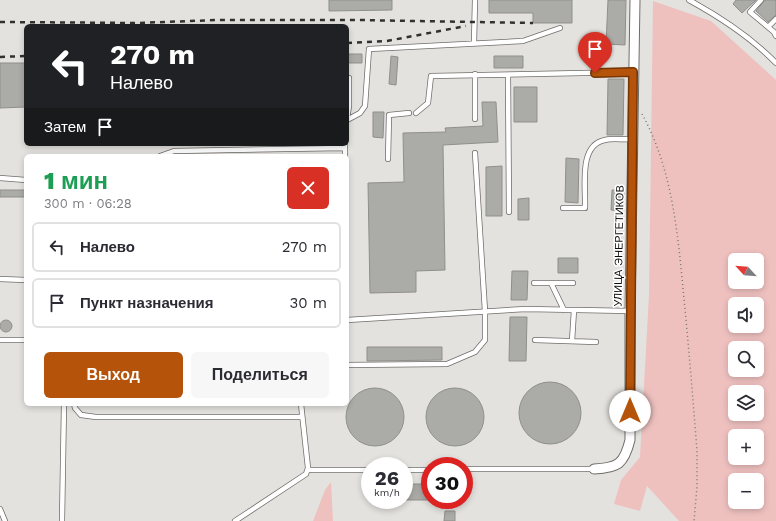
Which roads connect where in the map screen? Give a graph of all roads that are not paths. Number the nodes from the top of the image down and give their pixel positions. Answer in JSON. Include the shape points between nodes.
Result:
{"nodes":[{"id":1,"x":475,"y":0,"type":"edge"},
{"id":2,"x":635,"y":0,"type":"edge"},
{"id":3,"x":689,"y":0,"type":"edge"},
{"id":4,"x":762,"y":0,"type":"edge"},
{"id":5,"x":776,"y":19,"type":"edge"},
{"id":6,"x":768,"y":27,"type":"junction"},
{"id":7,"x":560,"y":28,"type":"dead end"},
{"id":8,"x":776,"y":36,"type":"edge"},
{"id":9,"x":474,"y":43,"type":"junction"},
{"id":10,"x":776,"y":62,"type":"edge"},
{"id":11,"x":633,"y":72,"type":"junction"},
{"id":12,"x":475,"y":74,"type":"junction"},
{"id":13,"x":508,"y":75,"type":"junction"},
{"id":14,"x":349,"y":78,"type":"edge"},
{"id":15,"x":349,"y":99,"type":"edge"},
{"id":16,"x":409,"y":113,"type":"dead end"},
{"id":17,"x":416,"y":113,"type":"dead end"},
{"id":18,"x":349,"y":118,"type":"edge"},
{"id":19,"x":476,"y":119,"type":"dead end"},
{"id":20,"x":632,"y":139,"type":"junction"},
{"id":21,"x":345,"y":146,"type":"edge"},
{"id":22,"x":476,"y":153,"type":"dead end"},
{"id":23,"x":166,"y":154,"type":"edge"},
{"id":24,"x":388,"y":159,"type":"dead end"},
{"id":25,"x":0,"y":178,"type":"edge"},
{"id":26,"x":24,"y":180,"type":"edge"},
{"id":27,"x":563,"y":208,"type":"dead end"},
{"id":28,"x":509,"y":212,"type":"dead end"},
{"id":29,"x":0,"y":279,"type":"edge"},
{"id":30,"x":24,"y":280,"type":"edge"},
{"id":31,"x":534,"y":283,"type":"dead end"},
{"id":32,"x":551,"y":283,"type":"junction"},
{"id":33,"x":573,"y":283,"type":"dead end"},
{"id":34,"x":564,"y":310,"type":"junction"},
{"id":35,"x":574,"y":310,"type":"junction"},
{"id":36,"x":485,"y":311,"type":"junction"},
{"id":37,"x":630,"y":311,"type":"junction"},
{"id":38,"x":349,"y":320,"type":"edge"},
{"id":39,"x":0,"y":340,"type":"edge"},
{"id":40,"x":24,"y":340,"type":"edge"},
{"id":41,"x":535,"y":340,"type":"dead end"},
{"id":42,"x":572,"y":341,"type":"junction"},
{"id":43,"x":596,"y":342,"type":"dead end"},
{"id":44,"x":349,"y":364,"type":"edge"},
{"id":45,"x":64,"y":406,"type":"edge"},
{"id":46,"x":74,"y":406,"type":"edge"},
{"id":47,"x":302,"y":406,"type":"edge"},
{"id":48,"x":302,"y":417,"type":"junction"},
{"id":49,"x":473,"y":469,"type":"edge"},
{"id":50,"x":594,"y":469,"type":"joint"},
{"id":51,"x":308,"y":470,"type":"junction"},
{"id":52,"x":361,"y":470,"type":"edge"},
{"id":53,"x":0,"y":508,"type":"edge"},
{"id":54,"x":5,"y":521,"type":"edge"},
{"id":55,"x":62,"y":521,"type":"edge"},
{"id":56,"x":235,"y":521,"type":"edge"}],
"edges":[{"from":1,"to":9,"type":"lane"},
{"from":2,"to":11,"type":"street","name":"УЛИЦА ЭНЕРГЕТИКОВ"},
{"from":3,"to":10,"type":"lane","via":[[714,14],[763,49]]},
{"from":4,"to":6,"type":"lane","via":[[750,12]]},
{"from":5,"to":6,"type":"lane"},
{"from":6,"to":8,"type":"lane"},
{"from":7,"to":9,"type":"lane","via":[[523,41]]},
{"from":9,"to":18,"type":"lane","via":[[369,48],[365,106],[360,113]]},
{"from":11,"to":13,"type":"lane"},
{"from":11,"to":20,"type":"street","name":"УЛИЦА ЭНЕРГЕТИКОВ"},
{"from":12,"to":13,"type":"lane"},
{"from":12,"to":17,"type":"lane","via":[[431,76],[428,103]]},
{"from":12,"to":19,"type":"lane"},
{"from":13,"to":28,"type":"lane"},
{"from":14,"to":15,"type":"lane"},
{"from":16,"to":24,"type":"lane","via":[[389,115]]},
{"from":20,"to":27,"type":"lane","via":[[605,139],[596,142],[589,150],[586,161],[585,208]]},
{"from":20,"to":37,"type":"street","name":"УЛИЦА ЭНЕРГЕТИКОВ"},
{"from":21,"to":23,"type":"lane","via":[[174,151]]},
{"from":22,"to":36,"type":"lane"},
{"from":25,"to":26,"type":"lane"},
{"from":29,"to":30,"type":"lane"},
{"from":31,"to":32,"type":"lane"},
{"from":32,"to":33,"type":"lane"},
{"from":32,"to":34,"type":"lane"},
{"from":34,"to":35,"type":"lane"},
{"from":34,"to":36,"type":"lane"},
{"from":35,"to":37,"type":"lane"},
{"from":35,"to":42,"type":"lane"},
{"from":36,"to":38,"type":"lane"},
{"from":36,"to":44,"type":"lane","via":[[485,340],[475,352],[447,364]]},
{"from":37,"to":50,"type":"street","name":"УЛИЦА ЭНЕРГЕТИКОВ","via":[[628,449],[618,464],[611,468]]},
{"from":39,"to":40,"type":"lane"},
{"from":41,"to":42,"type":"lane"},
{"from":42,"to":43,"type":"lane"},
{"from":45,"to":55,"type":"lane"},
{"from":46,"to":48,"type":"lane","via":[[81,415],[96,417]]},
{"from":47,"to":48,"type":"lane"},
{"from":48,"to":51,"type":"lane"},
{"from":49,"to":50,"type":"lane"},
{"from":51,"to":52,"type":"lane"},
{"from":51,"to":56,"type":"lane","via":[[302,478]]},
{"from":53,"to":54,"type":"lane"}]}
